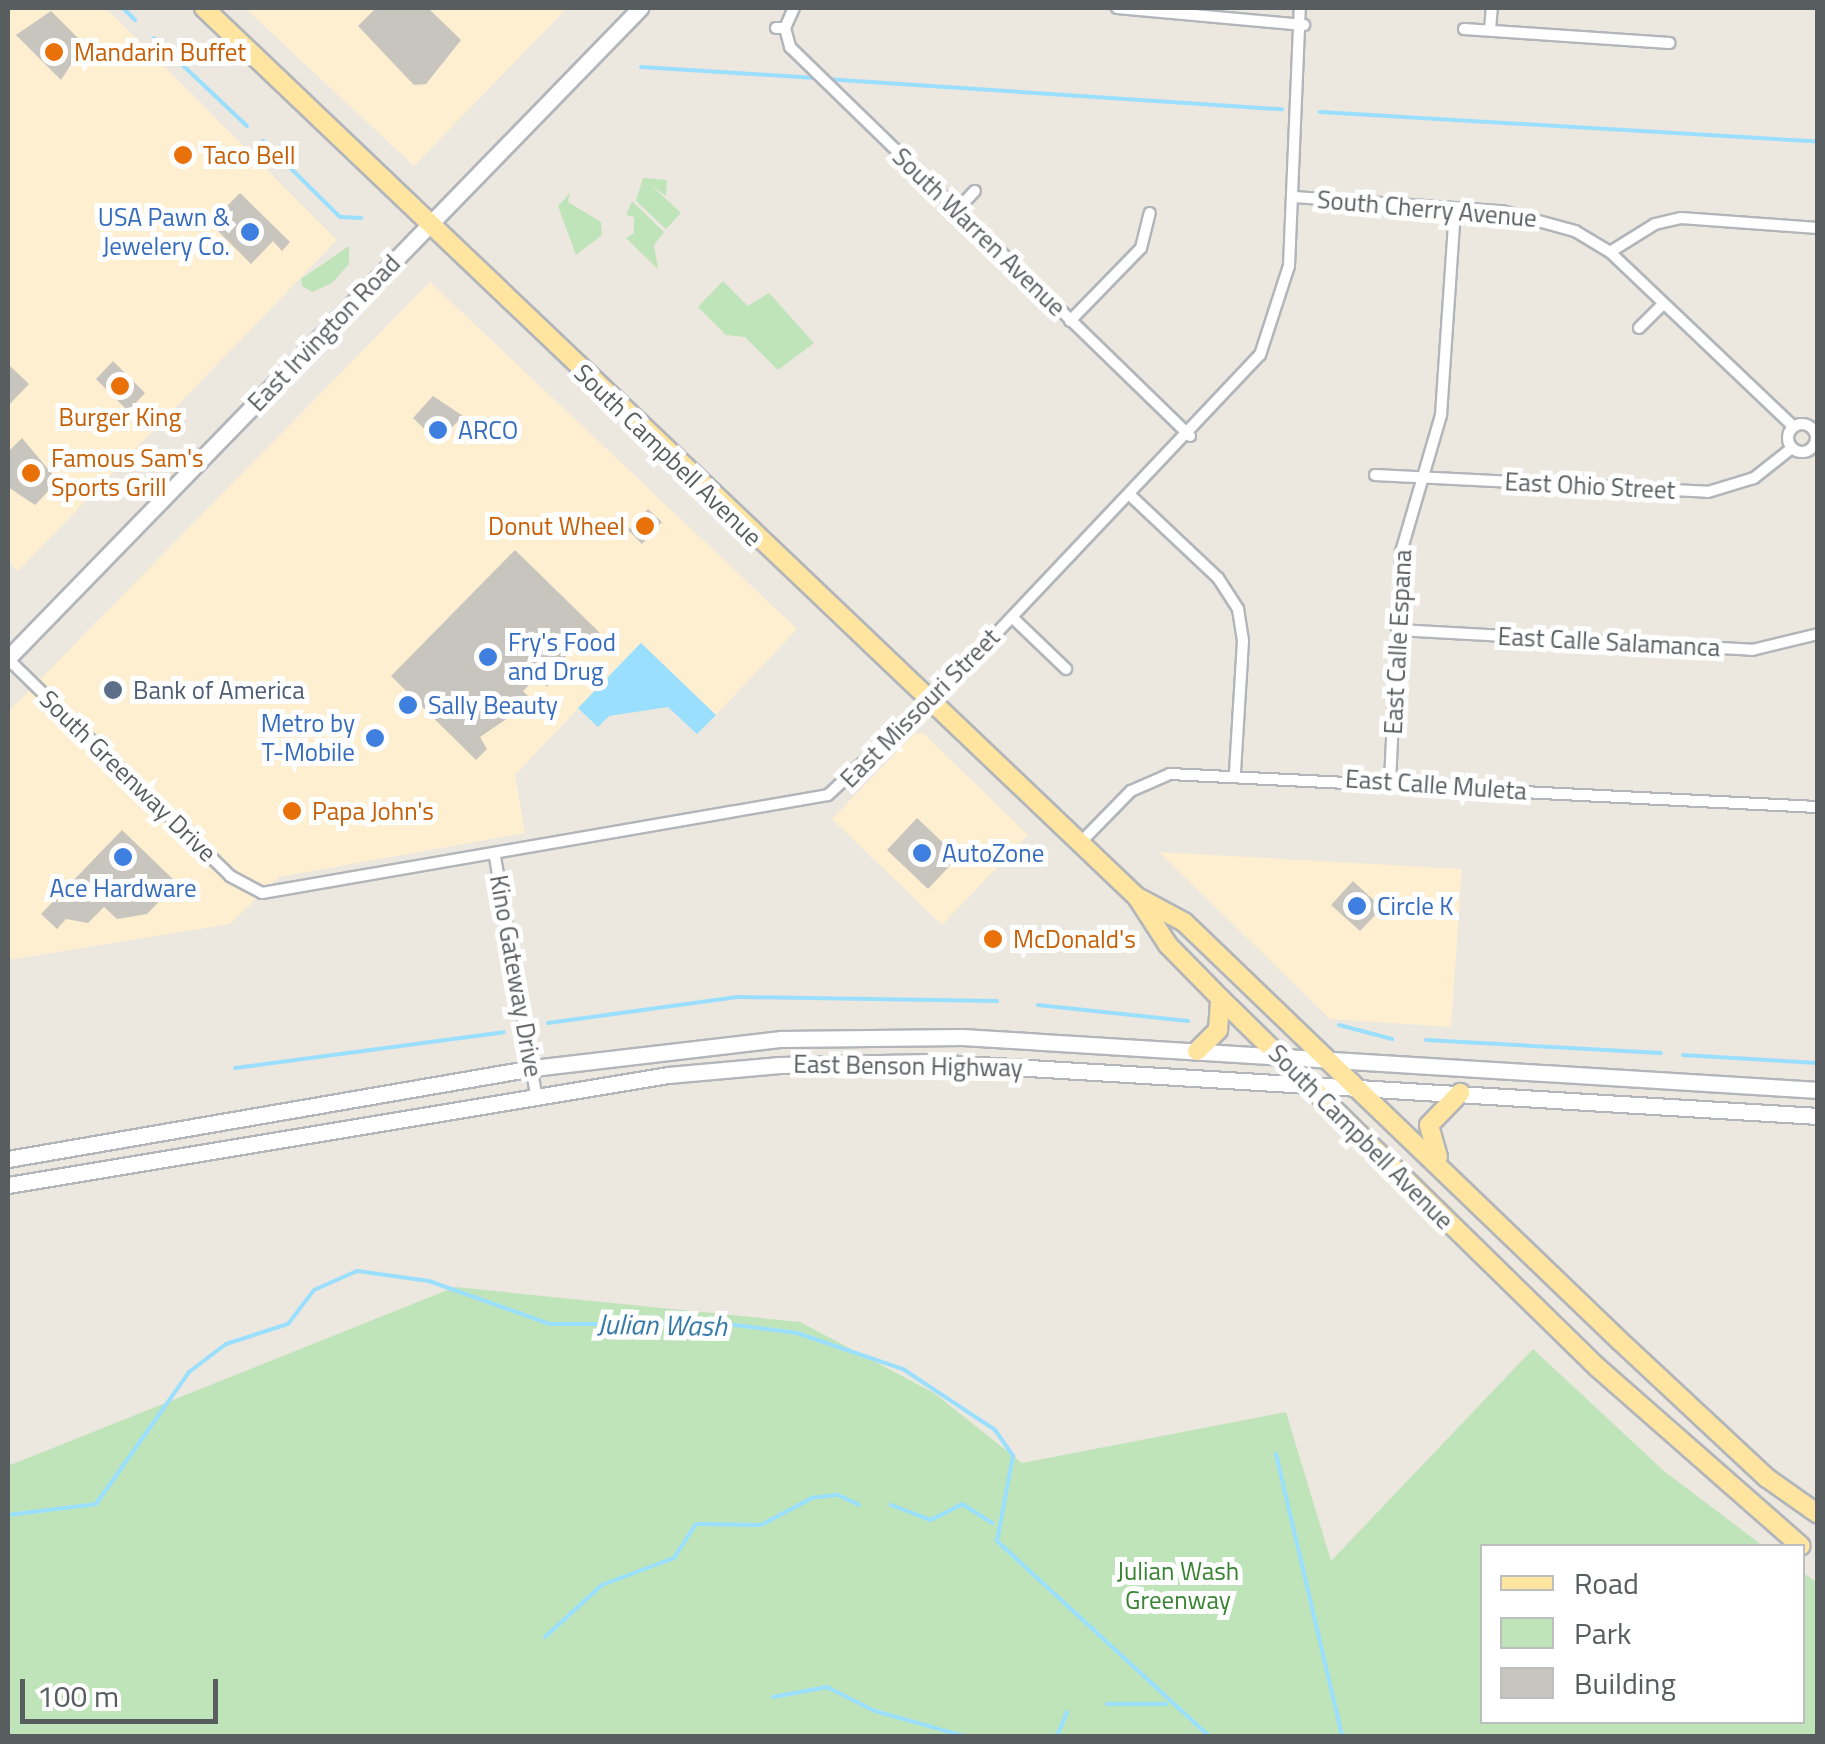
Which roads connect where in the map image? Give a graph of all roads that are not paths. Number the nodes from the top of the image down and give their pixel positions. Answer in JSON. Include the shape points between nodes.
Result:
{"nodes":[{"id":1,"x":204,"y":8,"type":"edge"},
{"id":2,"x":640,"y":8,"type":"edge"},
{"id":3,"x":794,"y":8,"type":"edge"},
{"id":4,"x":1117,"y":8,"type":"edge"},
{"id":5,"x":1300,"y":8,"type":"edge"},
{"id":6,"x":1492,"y":8,"type":"edge"},
{"id":7,"x":1304,"y":25,"type":"junction"},
{"id":8,"x":1464,"y":28,"type":"dead end"},
{"id":9,"x":1490,"y":30,"type":"junction"},
{"id":10,"x":1670,"y":43,"type":"dead end"},
{"id":11,"x":975,"y":191,"type":"dead end"},
{"id":12,"x":1294,"y":197,"type":"junction"},
{"id":13,"x":1455,"y":208,"type":"junction"},
{"id":14,"x":957,"y":210,"type":"junction"},
{"id":15,"x":1150,"y":213,"type":"dead end"},
{"id":16,"x":428,"y":226,"type":"junction"},
{"id":17,"x":1818,"y":228,"type":"edge"},
{"id":18,"x":1610,"y":252,"type":"junction"},
{"id":19,"x":1662,"y":304,"type":"junction"},
{"id":20,"x":1070,"y":321,"type":"junction"},
{"id":21,"x":1639,"y":328,"type":"dead end"},
{"id":22,"x":1814,"y":423,"type":"edge"},
{"id":23,"x":1793,"y":426,"type":"junction"},
{"id":24,"x":1190,"y":436,"type":"junction"},
{"id":25,"x":1792,"y":448,"type":"junction"},
{"id":26,"x":1814,"y":452,"type":"edge"},
{"id":27,"x":1375,"y":474,"type":"dead end"},
{"id":28,"x":1422,"y":476,"type":"junction"},
{"id":29,"x":1132,"y":496,"type":"junction"},
{"id":30,"x":1012,"y":617,"type":"junction"},
{"id":31,"x":1398,"y":630,"type":"junction"},
{"id":32,"x":1818,"y":634,"type":"edge"},
{"id":33,"x":8,"y":658,"type":"edge"},
{"id":34,"x":1066,"y":669,"type":"dead end"},
{"id":35,"x":927,"y":701,"type":"junction"},
{"id":36,"x":1235,"y":772,"type":"junction"},
{"id":37,"x":1390,"y":782,"type":"junction"},
{"id":38,"x":1818,"y":807,"type":"edge"},
{"id":39,"x":1080,"y":843,"type":"junction"},
{"id":40,"x":495,"y":857,"type":"junction"},
{"id":41,"x":250,"y":890,"type":"joint"},
{"id":42,"x":1136,"y":897,"type":"junction"},
{"id":43,"x":1220,"y":998,"type":"junction"},
{"id":44,"x":1198,"y":1052,"type":"junction"},
{"id":45,"x":1279,"y":1057,"type":"junction"},
{"id":46,"x":1327,"y":1059,"type":"junction"},
{"id":47,"x":533,"y":1068,"type":"junction"},
{"id":48,"x":1305,"y":1083,"type":"junction"},
{"id":49,"x":1356,"y":1087,"type":"junction"},
{"id":50,"x":1818,"y":1090,"type":"edge"},
{"id":51,"x":1460,"y":1093,"type":"junction"},
{"id":52,"x":536,"y":1095,"type":"junction"},
{"id":53,"x":1818,"y":1116,"type":"edge"},
{"id":54,"x":96,"y":1144,"type":"junction"},
{"id":55,"x":8,"y":1159,"type":"edge"},
{"id":56,"x":102,"y":1169,"type":"junction"},
{"id":57,"x":1448,"y":1175,"type":"junction"},
{"id":58,"x":8,"y":1186,"type":"edge"},
{"id":59,"x":1818,"y":1514,"type":"edge"},
{"id":60,"x":1799,"y":1544,"type":"edge"}],
"edges":[{"from":1,"to":16,"type":"main road","name":"South Campbell Avenue"},
{"from":2,"to":16,"type":"main road","name":"East Irvington Road"},
{"from":3,"to":14,"type":"street","name":"South Warren Avenue","via":[[780,28],[790,47]]},
{"from":4,"to":7,"type":"street"},
{"from":5,"to":7,"type":"street","name":"South Cherry Avenue"},
{"from":6,"to":9,"type":"street"},
{"from":7,"to":12,"type":"street","name":"South Cherry Avenue"},
{"from":8,"to":9,"type":"street"},
{"from":9,"to":10,"type":"street"},
{"from":11,"to":14,"type":"street"},
{"from":12,"to":13,"type":"street","name":"South Cherry Avenue"},
{"from":12,"to":24,"type":"street","name":"East Missouri Street","via":[[1290,266],[1271,335],[1248,373]]},
{"from":13,"to":18,"type":"street","name":"South Cherry Avenue","via":[[1542,218]]},
{"from":13,"to":28,"type":"street","name":"East Calle Espana","via":[[1442,415]]},
{"from":14,"to":20,"type":"street","name":"South Warren Avenue"},
{"from":15,"to":20,"type":"street","via":[[1141,248]]},
{"from":16,"to":33,"type":"main road","name":"East Irvington Road"},
{"from":16,"to":35,"type":"main road","name":"South Campbell Avenue"},
{"from":17,"to":18,"type":"street","via":[[1681,218],[1655,224]]},
{"from":18,"to":19,"type":"street","name":"South Cherry Avenue"},
{"from":19,"to":21,"type":"street"},
{"from":19,"to":23,"type":"street","name":"South Cherry Avenue"},
{"from":20,"to":24,"type":"street","name":"South Warren Avenue"},
{"from":22,"to":23,"type":"street"},
{"from":22,"to":26,"type":"street"},
{"from":23,"to":25,"type":"street"},
{"from":24,"to":29,"type":"street","name":"East Missouri Street"},
{"from":25,"to":26,"type":"street"},
{"from":25,"to":28,"type":"street","name":"East Ohio Street","via":[[1754,478],[1708,492]]},
{"from":27,"to":28,"type":"street","name":"East Ohio Street"},
{"from":28,"to":31,"type":"street","name":"East Calle Espana","via":[[1401,552]]},
{"from":29,"to":30,"type":"street","name":"East Missouri Street"},
{"from":29,"to":36,"type":"street","via":[[1218,578],[1238,609],[1244,641]]},
{"from":30,"to":34,"type":"street"},
{"from":30,"to":35,"type":"street","name":"East Missouri Street"},
{"from":31,"to":32,"type":"street","name":"East Calle Salamanca","via":[[1752,650]]},
{"from":31,"to":37,"type":"street","name":"East Calle Espana"},
{"from":33,"to":41,"type":"street","name":"South Greenway Drive"},
{"from":35,"to":39,"type":"main road","name":"South Campbell Avenue"},
{"from":35,"to":40,"type":"street","name":"East Missouri Street","via":[[847,783],[819,799]]},
{"from":36,"to":37,"type":"street","name":"East Calle Muleta"},
{"from":36,"to":39,"type":"street","name":"East Calle Muleta","via":[[1170,774],[1132,791]]},
{"from":37,"to":38,"type":"street","name":"East Calle Muleta"},
{"from":39,"to":42,"type":"main road","name":"South Campbell Avenue"},
{"from":40,"to":41,"type":"street","name":"East Missouri Street","via":[[290,892]]},
{"from":40,"to":47,"type":"street","name":"Kino Gateway Drive"},
{"from":42,"to":43,"type":"main road","name":"South Campbell Avenue"},
{"from":42,"to":46,"type":"main road","name":"South Campbell Avenue","via":[[1184,922]]},
{"from":43,"to":44,"type":"main road","via":[[1218,1030]]},
{"from":43,"to":45,"type":"main road","name":"South Campbell Avenue"},
{"from":44,"to":45,"type":"main road","name":"East Benson Highway"},
{"from":44,"to":47,"type":"main road","name":"East Benson Highway","via":[[860,1036],[717,1043]]},
{"from":45,"to":46,"type":"main road","name":"East Benson Highway"},
{"from":45,"to":48,"type":"main road","name":"South Campbell Avenue"},
{"from":46,"to":49,"type":"main road","name":"South Campbell Avenue"},
{"from":46,"to":50,"type":"main road","name":"East Benson Highway"},
{"from":47,"to":52,"type":"street","name":"Kino Gateway Drive"},
{"from":47,"to":54,"type":"main road","name":"East Benson Highway"},
{"from":48,"to":49,"type":"main road","name":"East Benson Highway"},
{"from":48,"to":52,"type":"main road","name":"East Benson Highway","via":[[855,1062],[668,1074]]},
{"from":48,"to":60,"type":"main road","name":"South Campbell Avenue","via":[[1597,1367]]},
{"from":49,"to":51,"type":"main road","name":"East Benson Highway"},
{"from":49,"to":57,"type":"main road","name":"South Campbell Avenue"},
{"from":51,"to":53,"type":"main road","name":"East Benson Highway"},
{"from":51,"to":57,"type":"main road","via":[[1428,1125]]},
{"from":52,"to":56,"type":"main road","name":"East Benson Highway"},
{"from":54,"to":55,"type":"main road","name":"East Benson Highway"},
{"from":54,"to":56,"type":"main road"},
{"from":56,"to":58,"type":"main road","name":"East Benson Highway"},
{"from":57,"to":59,"type":"main road","name":"South Campbell Avenue","via":[[1767,1478]]}]}
